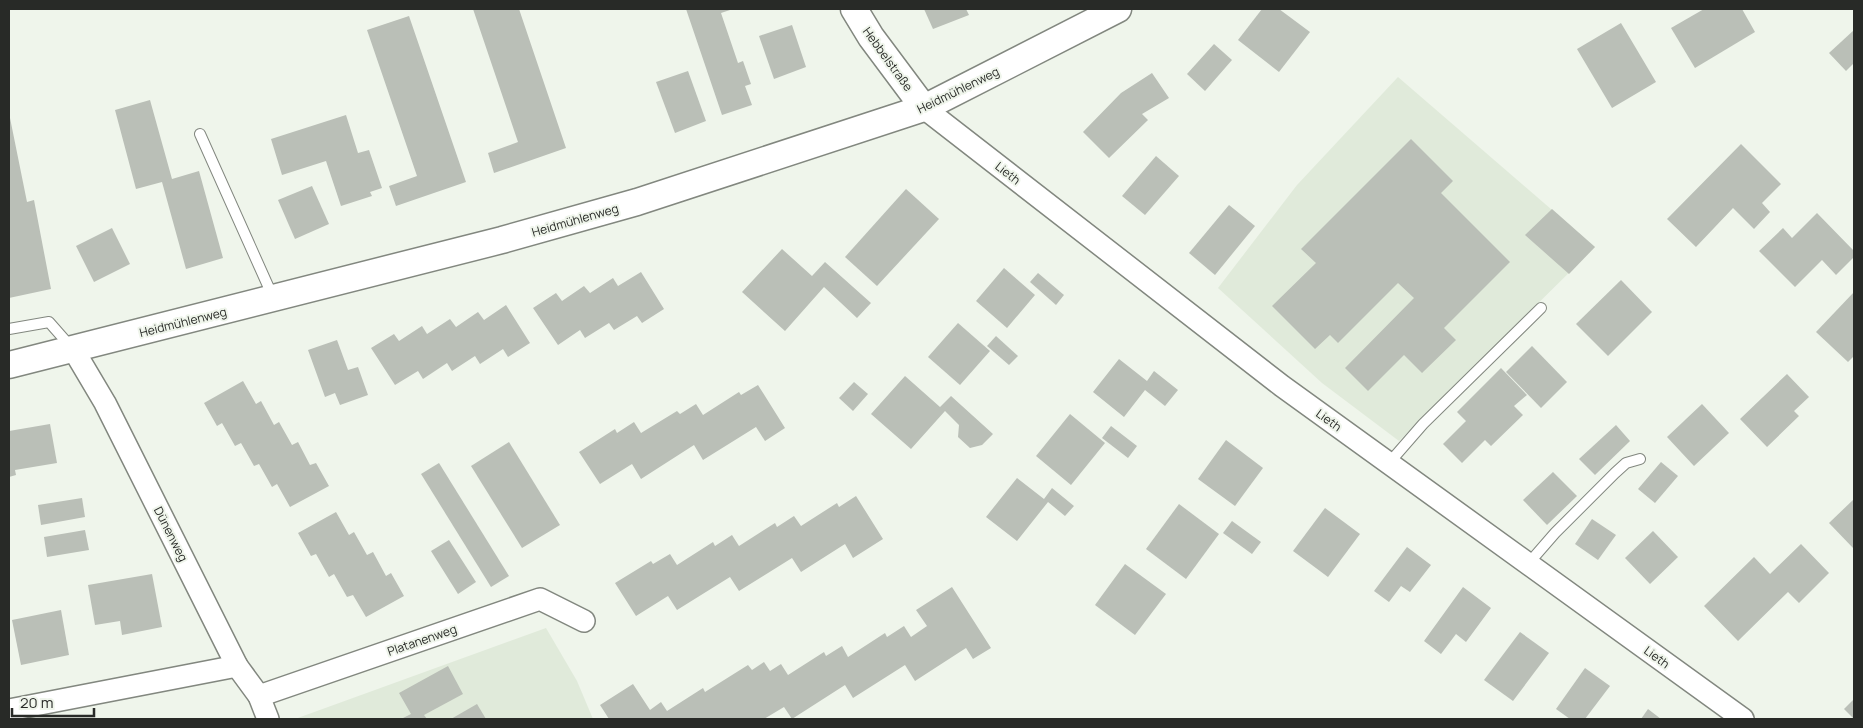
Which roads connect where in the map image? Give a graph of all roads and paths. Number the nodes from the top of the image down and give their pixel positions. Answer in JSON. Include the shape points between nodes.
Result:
{"nodes":[{"id":1,"x":854,"y":9,"type":"edge"},
{"id":2,"x":1118,"y":9,"type":"edge"},
{"id":3,"x":924,"y":108,"type":"junction"},
{"id":4,"x":200,"y":134,"type":"dead end"},
{"id":5,"x":274,"y":298,"type":"junction"},
{"id":6,"x":1541,"y":308,"type":"dead end"},
{"id":7,"x":9,"y":329,"type":"edge"},
{"id":8,"x":73,"y":350,"type":"junction"},
{"id":9,"x":9,"y":365,"type":"edge"},
{"id":10,"x":1640,"y":459,"type":"dead end"},
{"id":11,"x":1389,"y":463,"type":"junction"},
{"id":12,"x":1528,"y":564,"type":"junction"},
{"id":13,"x":584,"y":621,"type":"dead end"},
{"id":14,"x":237,"y":666,"type":"junction"},
{"id":15,"x":259,"y":696,"type":"junction"},
{"id":16,"x":9,"y":710,"type":"edge"},
{"id":17,"x":268,"y":719,"type":"edge"},
{"id":18,"x":1743,"y":719,"type":"edge"}],
"edges":[{"from":1,"to":3,"type":"street","name":"Hebbelstraße"},
{"from":2,"to":3,"type":"street","name":"Heidmühlenweg"},
{"from":3,"to":5,"type":"street","name":"Heidmühlenweg","via":[[637,202]]},
{"from":3,"to":11,"type":"street","name":"Lieth","via":[[1282,386]]},
{"from":4,"to":5,"type":"lane"},
{"from":5,"to":8,"type":"street","name":"Heidmühlenweg"},
{"from":6,"to":11,"type":"lane","via":[[1423,424]]},
{"from":7,"to":8,"type":"lane","via":[[49,322]]},
{"from":8,"to":9,"type":"street","name":"Heidmühlenweg"},
{"from":8,"to":14,"type":"street","name":"Dünenweg","via":[[105,403]]},
{"from":10,"to":12,"type":"lane","via":[[1626,463],[1614,473]]},
{"from":11,"to":12,"type":"street","name":"Lieth"},
{"from":12,"to":18,"type":"street","name":"Lieth"},
{"from":13,"to":15,"type":"street","name":"Platanenweg","via":[[540,599]]},
{"from":14,"to":15,"type":"street","name":"Dünenweg"},
{"from":14,"to":16,"type":"street"},
{"from":15,"to":17,"type":"street","name":"Dünenweg"}]}
